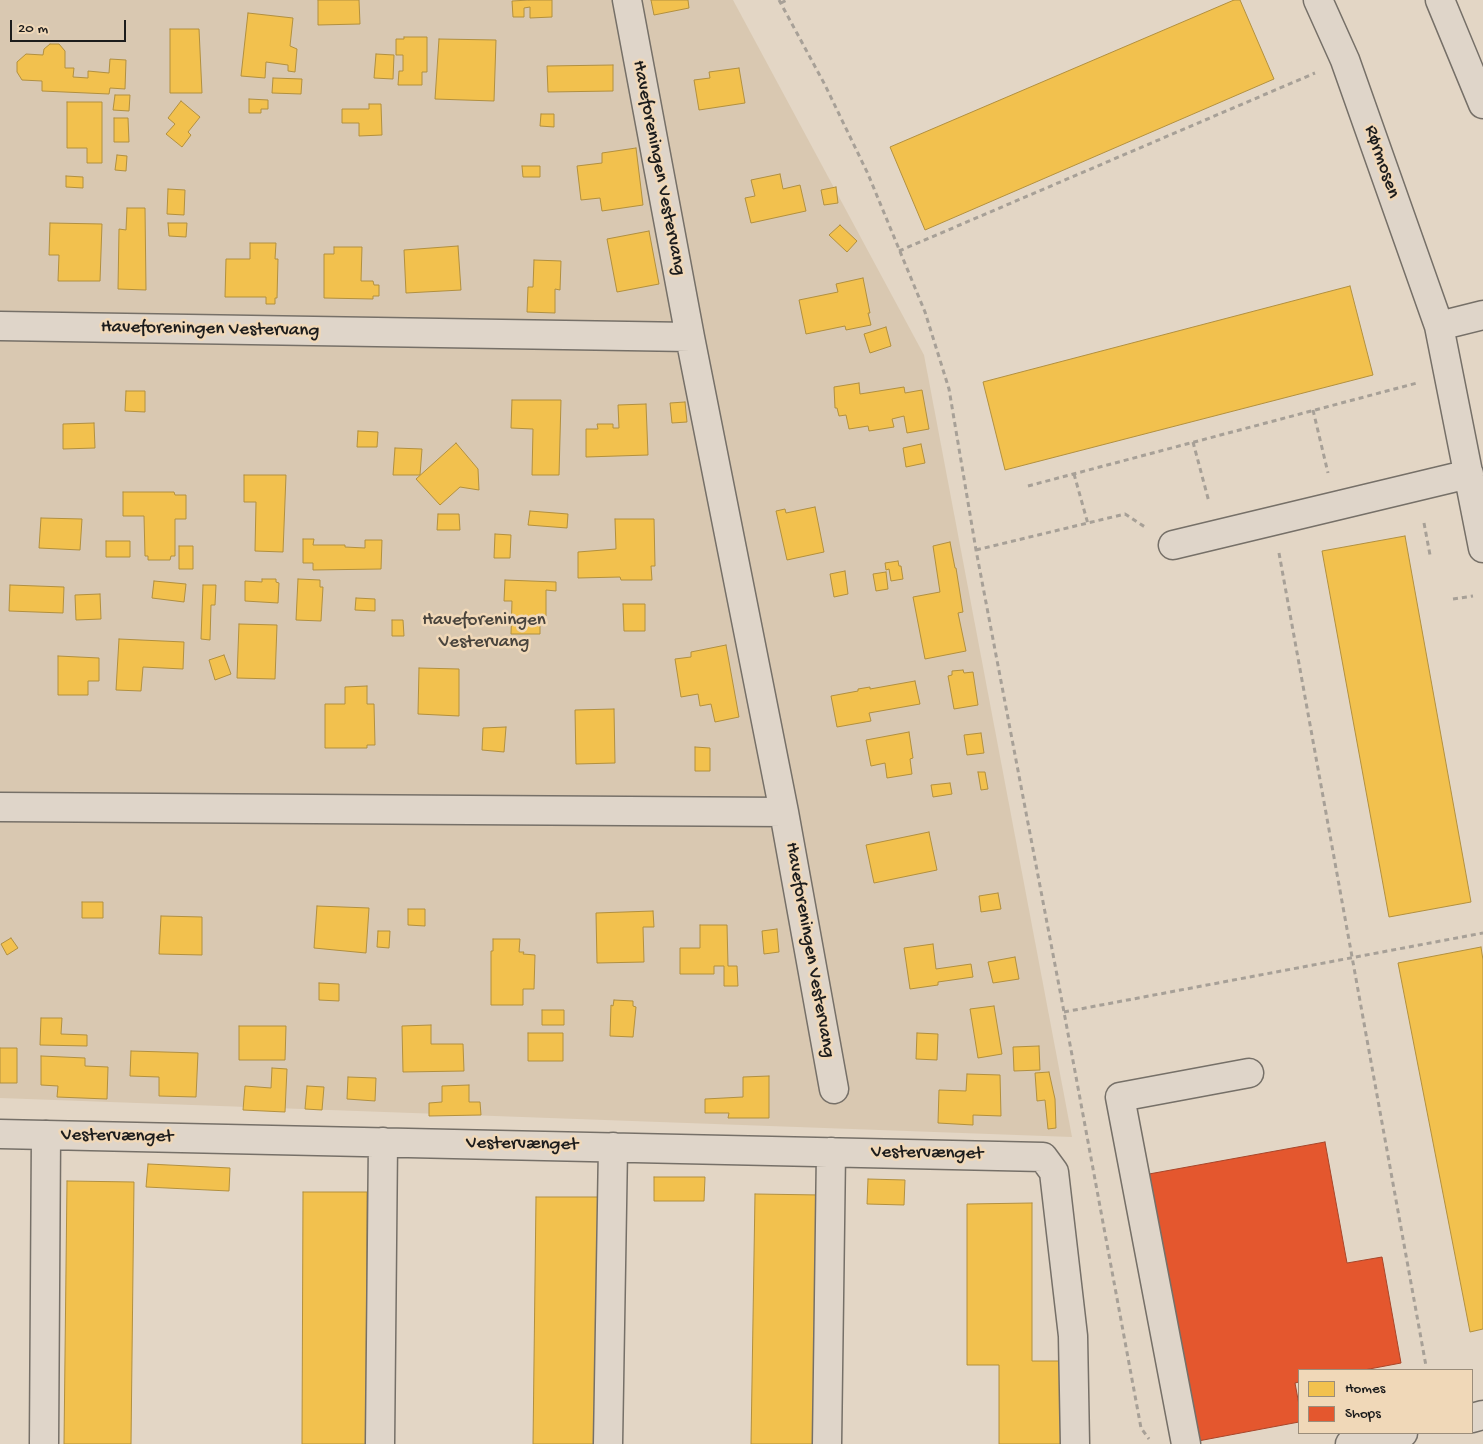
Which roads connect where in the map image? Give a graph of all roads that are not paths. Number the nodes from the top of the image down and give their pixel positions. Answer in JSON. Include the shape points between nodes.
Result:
{"nodes":[{"id":1,"x":627,"y":0,"type":"edge"},
{"id":2,"x":1318,"y":0,"type":"edge"},
{"id":3,"x":1440,"y":0,"type":"edge"},
{"id":4,"x":1483,"y":104,"type":"edge"},
{"id":5,"x":1483,"y":315,"type":"edge"},
{"id":6,"x":0,"y":326,"type":"edge"},
{"id":7,"x":1439,"y":326,"type":"junction"},
{"id":8,"x":690,"y":337,"type":"junction"},
{"id":9,"x":1469,"y":474,"type":"junction"},
{"id":10,"x":1173,"y":545,"type":"road end"},
{"id":11,"x":1483,"y":548,"type":"edge"},
{"id":12,"x":0,"y":807,"type":"edge"},
{"id":13,"x":784,"y":812,"type":"junction"},
{"id":14,"x":1249,"y":1073,"type":"dead end"},
{"id":15,"x":834,"y":1089,"type":"dead end"},
{"id":16,"x":0,"y":1134,"type":"edge"},
{"id":17,"x":46,"y":1135,"type":"junction"},
{"id":18,"x":383,"y":1142,"type":"junction"},
{"id":19,"x":614,"y":1147,"type":"junction"},
{"id":20,"x":831,"y":1152,"type":"junction"},
{"id":21,"x":1397,"y":1434,"type":"edge"},
{"id":22,"x":44,"y":1444,"type":"edge"},
{"id":23,"x":380,"y":1444,"type":"edge"},
{"id":24,"x":608,"y":1444,"type":"edge"},
{"id":25,"x":827,"y":1444,"type":"edge"},
{"id":26,"x":1075,"y":1444,"type":"edge"},
{"id":27,"x":1186,"y":1444,"type":"edge"},
{"id":28,"x":1350,"y":1444,"type":"edge"}],
"edges":[{"from":1,"to":8,"type":"street","name":"Haveforeningen Vestervang"},
{"from":2,"to":7,"type":"street","name":"Rørmosen","via":[[1345,60]]},
{"from":3,"to":4,"type":"street"},
{"from":5,"to":7,"type":"street"},
{"from":6,"to":8,"type":"street","name":"Haveforeningen Vestervang"},
{"from":7,"to":9,"type":"street","name":"Rørmosen"},
{"from":8,"to":13,"type":"street","name":"Haveforeningen Vestervang"},
{"from":9,"to":10,"type":"street"},
{"from":9,"to":11,"type":"street","name":"Rørmosen"},
{"from":12,"to":13,"type":"street"},
{"from":13,"to":15,"type":"street","name":"Haveforeningen Vestervang"},
{"from":14,"to":27,"type":"street","via":[[1120,1097]]},
{"from":16,"to":17,"type":"street","name":"Vestervænget"},
{"from":17,"to":18,"type":"street","name":"Vestervænget"},
{"from":17,"to":22,"type":"street"},
{"from":18,"to":19,"type":"street","name":"Vestervænget"},
{"from":18,"to":23,"type":"street"},
{"from":19,"to":20,"type":"street","name":"Vestervænget"},
{"from":19,"to":24,"type":"street"},
{"from":20,"to":25,"type":"street"},
{"from":20,"to":26,"type":"street","name":"Vestervænget","via":[[1043,1157],[1054,1172],[1073,1336]]},
{"from":21,"to":28,"type":"street"}]}
